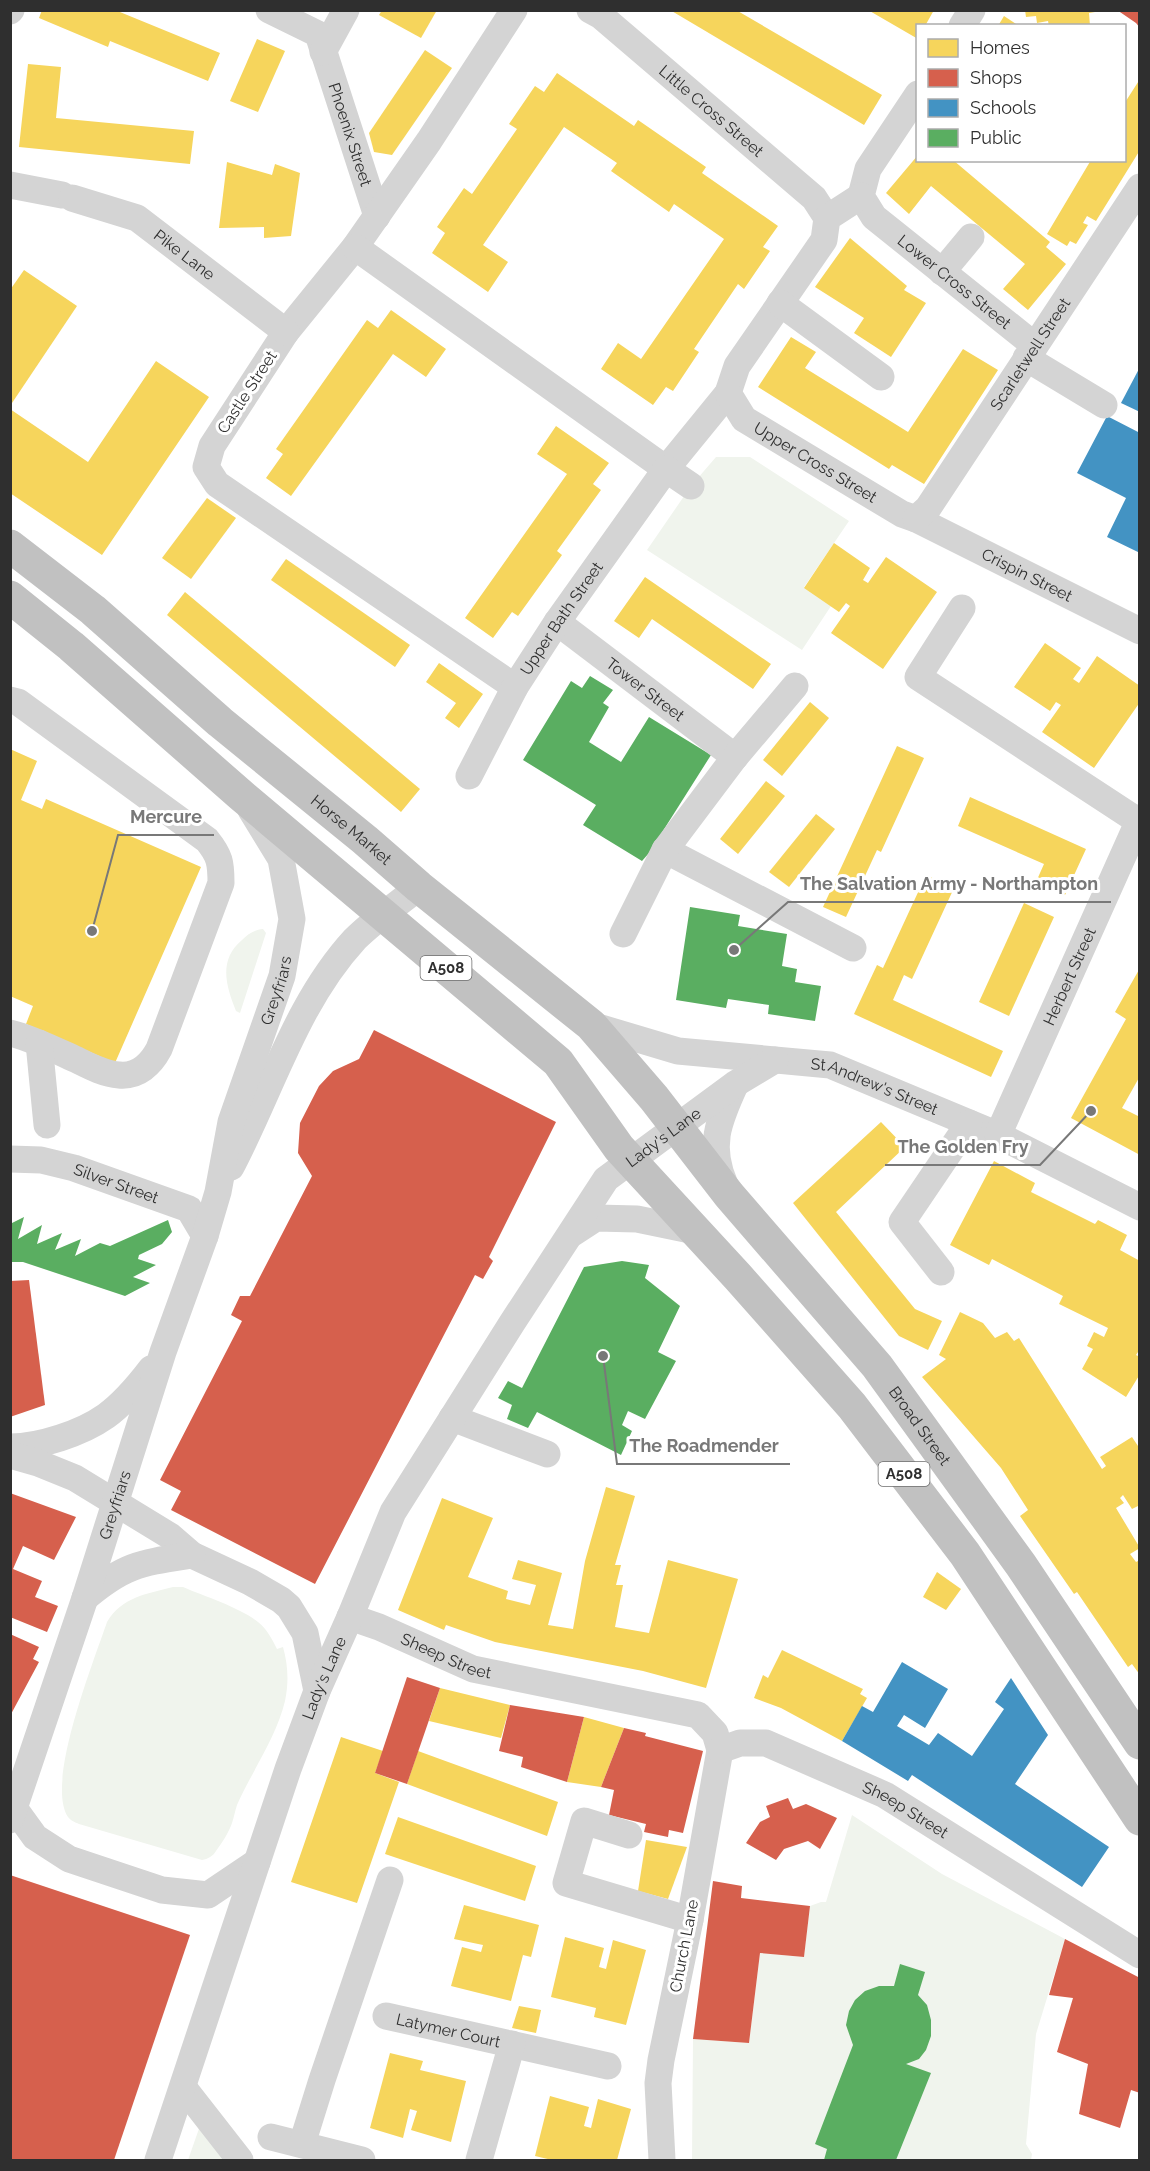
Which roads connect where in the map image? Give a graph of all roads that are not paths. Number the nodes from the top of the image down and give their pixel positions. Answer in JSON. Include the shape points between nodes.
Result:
{"nodes":[{"id":1,"x":269,"y":10,"type":"edge"},
{"id":2,"x":346,"y":10,"type":"edge"},
{"id":3,"x":514,"y":10,"type":"edge"},
{"id":4,"x":590,"y":10,"type":"edge"},
{"id":5,"x":972,"y":10,"type":"edge"},
{"id":6,"x":963,"y":24,"type":"edge"},
{"id":7,"x":323,"y":52,"type":"junction"},
{"id":8,"x":916,"y":97,"type":"edge"},
{"id":9,"x":10,"y":185,"type":"edge"},
{"id":10,"x":1140,"y":187,"type":"edge"},
{"id":11,"x":868,"y":207,"type":"junction"},
{"id":12,"x":377,"y":216,"type":"junction"},
{"id":13,"x":827,"y":218,"type":"junction"},
{"id":14,"x":971,"y":237,"type":"dead end"},
{"id":15,"x":355,"y":247,"type":"junction"},
{"id":16,"x":942,"y":272,"type":"junction"},
{"id":17,"x":780,"y":303,"type":"junction"},
{"id":18,"x":286,"y":332,"type":"junction"},
{"id":19,"x":1030,"y":352,"type":"junction"},
{"id":20,"x":881,"y":377,"type":"dead end"},
{"id":21,"x":728,"y":393,"type":"junction"},
{"id":22,"x":1104,"y":405,"type":"dead end"},
{"id":23,"x":666,"y":469,"type":"junction"},
{"id":24,"x":691,"y":486,"type":"dead end"},
{"id":25,"x":916,"y":519,"type":"junction"},
{"id":26,"x":10,"y":546,"type":"edge"},
{"id":27,"x":10,"y":597,"type":"edge"},
{"id":28,"x":962,"y":608,"type":"dead end"},
{"id":29,"x":557,"y":622,"type":"junction"},
{"id":30,"x":1140,"y":631,"type":"edge"},
{"id":31,"x":795,"y":686,"type":"dead end"},
{"id":32,"x":515,"y":687,"type":"junction"},
{"id":33,"x":10,"y":700,"type":"edge"},
{"id":34,"x":735,"y":757,"type":"junction"},
{"id":35,"x":469,"y":777,"type":"dead end"},
{"id":36,"x":242,"y":796,"type":"junction"},
{"id":37,"x":1139,"y":820,"type":"edge"},
{"id":38,"x":665,"y":850,"type":"junction"},
{"id":39,"x":419,"y":887,"type":"junction"},
{"id":40,"x":383,"y":916,"type":"junction"},
{"id":41,"x":623,"y":934,"type":"dead end"},
{"id":42,"x":853,"y":948,"type":"dead end"},
{"id":43,"x":591,"y":1025,"type":"junction"},
{"id":44,"x":10,"y":1033,"type":"edge"},
{"id":45,"x":39,"y":1043,"type":"junction"},
{"id":46,"x":775,"y":1060,"type":"junction"},
{"id":47,"x":735,"y":1084,"type":"junction"},
{"id":48,"x":969,"y":1123,"type":"junction"},
{"id":49,"x":47,"y":1125,"type":"dead end"},
{"id":50,"x":676,"y":1127,"type":"junction"},
{"id":51,"x":998,"y":1135,"type":"junction"},
{"id":52,"x":10,"y":1159,"type":"edge"},
{"id":53,"x":630,"y":1160,"type":"junction"},
{"id":54,"x":218,"y":1192,"type":"junction"},
{"id":55,"x":729,"y":1195,"type":"junction"},
{"id":56,"x":1140,"y":1207,"type":"edge"},
{"id":57,"x":695,"y":1231,"type":"junction"},
{"id":58,"x":571,"y":1234,"type":"junction"},
{"id":59,"x":205,"y":1236,"type":"junction"},
{"id":60,"x":941,"y":1272,"type":"dead end"},
{"id":61,"x":163,"y":1352,"type":"junction"},
{"id":62,"x":452,"y":1418,"type":"junction"},
{"id":63,"x":10,"y":1447,"type":"edge"},
{"id":64,"x":547,"y":1454,"type":"dead end"},
{"id":65,"x":10,"y":1455,"type":"edge"},
{"id":66,"x":115,"y":1504,"type":"junction"},
{"id":67,"x":192,"y":1555,"type":"junction"},
{"id":68,"x":85,"y":1598,"type":"junction"},
{"id":69,"x":350,"y":1617,"type":"junction"},
{"id":70,"x":317,"y":1691,"type":"junction"},
{"id":71,"x":718,"y":1741,"type":"junction"},
{"id":72,"x":1140,"y":1743,"type":"edge"},
{"id":73,"x":12,"y":1814,"type":"edge"},
{"id":74,"x":1140,"y":1819,"type":"edge"},
{"id":75,"x":629,"y":1835,"type":"dead end"},
{"id":76,"x":257,"y":1862,"type":"junction"},
{"id":77,"x":390,"y":1880,"type":"dead end"},
{"id":78,"x":690,"y":1920,"type":"junction"},
{"id":79,"x":1140,"y":1955,"type":"edge"},
{"id":80,"x":386,"y":2016,"type":"dead end"},
{"id":81,"x":512,"y":2044,"type":"junction"},
{"id":82,"x":608,"y":2066,"type":"dead end"},
{"id":83,"x":183,"y":2087,"type":"junction"},
{"id":84,"x":271,"y":2137,"type":"dead end"},
{"id":85,"x":302,"y":2144,"type":"junction"},
{"id":86,"x":158,"y":2160,"type":"edge"},
{"id":87,"x":240,"y":2160,"type":"edge"},
{"id":88,"x":356,"y":2160,"type":"edge"},
{"id":89,"x":479,"y":2160,"type":"edge"},
{"id":90,"x":662,"y":2160,"type":"edge"}],
"edges":[{"from":1,"to":7,"type":"street","name":"Phoenix Street","via":[[318,34]]},
{"from":2,"to":7,"type":"street"},
{"from":3,"to":12,"type":"street","name":"Castle Street"},
{"from":4,"to":13,"type":"street","name":"Little Cross Street","via":[[814,198]]},
{"from":5,"to":6,"type":"street"},
{"from":7,"to":12,"type":"street","name":"Phoenix Street"},
{"from":8,"to":11,"type":"street","via":[[868,169]]},
{"from":9,"to":18,"type":"street","name":"Pike Lane","via":[[137,218]]},
{"from":10,"to":19,"type":"street","name":"Scarletwell Street"},
{"from":11,"to":13,"type":"street"},
{"from":11,"to":16,"type":"street","name":"Lower Cross Street"},
{"from":12,"to":15,"type":"street","name":"Castle Street"},
{"from":13,"to":17,"type":"street","name":"Upper Bath Street","via":[[824,240]]},
{"from":14,"to":16,"type":"street"},
{"from":15,"to":18,"type":"street","name":"Castle Street"},
{"from":15,"to":23,"type":"street"},
{"from":16,"to":19,"type":"street","name":"Lower Cross Street"},
{"from":17,"to":20,"type":"street"},
{"from":17,"to":21,"type":"street","name":"Upper Bath Street","via":[[736,366]]},
{"from":18,"to":32,"type":"street","name":"Castle Street","via":[[212,446],[206,467],[217,484]]},
{"from":19,"to":22,"type":"street","name":"Lower Cross Street"},
{"from":19,"to":25,"type":"street","name":"Scarletwell Street","via":[[928,508]]},
{"from":21,"to":23,"type":"street","name":"Upper Bath Street"},
{"from":21,"to":25,"type":"street","name":"Upper Cross Street","via":[[744,419]]},
{"from":23,"to":24,"type":"street"},
{"from":23,"to":29,"type":"street","name":"Upper Bath Street"},
{"from":25,"to":30,"type":"street","name":"Crispin Street"},
{"from":26,"to":39,"type":"highway","name":"Horse Market","number":"A508","via":[[93,610],[220,722]]},
{"from":27,"to":36,"type":"highway","number":"A508"},
{"from":28,"to":37,"type":"street","via":[[918,677]]},
{"from":29,"to":32,"type":"street","name":"Upper Bath Street"},
{"from":29,"to":34,"type":"street","name":"Tower Street"},
{"from":31,"to":34,"type":"street"},
{"from":32,"to":35,"type":"street","name":"Upper Bath Street"},
{"from":33,"to":45,"type":"street","via":[[18,702],[207,840],[218,853],[221,867],[221,882],[151,1064],[120,1076]]},
{"from":34,"to":38,"type":"street"},
{"from":36,"to":40,"type":"highway","number":"A508"},
{"from":36,"to":54,"type":"street","name":"Greyfriars","via":[[281,860],[292,919],[282,976],[231,1122]]},
{"from":37,"to":51,"type":"street","name":"Herbert Street"},
{"from":38,"to":41,"type":"street"},
{"from":38,"to":42,"type":"street"},
{"from":39,"to":40,"type":"street","name":"Greyfriars"},
{"from":39,"to":43,"type":"highway","name":"Horse Market","number":"A508"},
{"from":40,"to":53,"type":"highway","number":"A508","via":[[558,1062]]},
{"from":40,"to":54,"type":"street","name":"Greyfriars","via":[[357,938],[311,999]]},
{"from":43,"to":46,"type":"street","name":"St Andrew's Street","via":[[678,1051]]},
{"from":43,"to":50,"type":"highway","name":"Horse Market","number":"A508"},
{"from":44,"to":45,"type":"street"},
{"from":45,"to":49,"type":"street"},
{"from":46,"to":47,"type":"street","name":"Lady's Lane"},
{"from":46,"to":48,"type":"street","name":"St Andrew's Street","via":[[830,1065]]},
{"from":47,"to":50,"type":"street","name":"Lady's Lane"},
{"from":47,"to":55,"type":"street","via":[[717,1131],[716,1165]]},
{"from":48,"to":51,"type":"street","name":"St Andrew's Street"},
{"from":48,"to":60,"type":"street","via":[[902,1222]]},
{"from":50,"to":53,"type":"street","name":"Lady's Lane"},
{"from":50,"to":55,"type":"highway","name":"Broad Street","number":"A508"},
{"from":51,"to":56,"type":"street","name":"St Andrew's Street"},
{"from":52,"to":59,"type":"street","name":"Silver Street","via":[[41,1160],[74,1168],[189,1209]]},
{"from":53,"to":57,"type":"highway","number":"A508"},
{"from":53,"to":58,"type":"street","name":"Lady's Lane","via":[[606,1179]]},
{"from":54,"to":59,"type":"street","name":"Greyfriars"},
{"from":55,"to":72,"type":"highway","name":"Broad Street","number":"A508","via":[[877,1366],[1021,1565]]},
{"from":57,"to":58,"type":"street","name":"Lady's Lane","via":[[637,1219],[596,1218]]},
{"from":57,"to":74,"type":"highway","number":"A508","via":[[852,1406],[965,1554]]},
{"from":58,"to":62,"type":"street","name":"Lady's Lane"},
{"from":59,"to":61,"type":"street","name":"Greyfriars"},
{"from":61,"to":63,"type":"street","via":[[130,1395],[106,1416],[46,1442]]},
{"from":61,"to":66,"type":"street","name":"Greyfriars"},
{"from":62,"to":64,"type":"street"},
{"from":62,"to":69,"type":"street","name":"Lady's Lane","via":[[393,1512]]},
{"from":65,"to":66,"type":"street","via":[[75,1478]]},
{"from":66,"to":67,"type":"street","via":[[170,1536]]},
{"from":66,"to":68,"type":"street","name":"Greyfriars"},
{"from":67,"to":68,"type":"street","via":[[127,1568]]},
{"from":67,"to":70,"type":"street","via":[[268,1591],[289,1607],[305,1633]]},
{"from":68,"to":73,"type":"street","name":"Greyfriars"},
{"from":69,"to":70,"type":"street","name":"Lady's Lane"},
{"from":69,"to":71,"type":"street","name":"Sheep Street","via":[[473,1669],[698,1715]]},
{"from":70,"to":76,"type":"street","name":"Lady's Lane"},
{"from":71,"to":78,"type":"street","name":"Church Lane"},
{"from":71,"to":79,"type":"street","name":"Sheep Street","via":[[766,1743],[885,1795]]},
{"from":73,"to":76,"type":"street","via":[[35,1837],[69,1859],[162,1890],[208,1895]]},
{"from":75,"to":78,"type":"street","via":[[584,1821],[566,1883]]},
{"from":76,"to":83,"type":"street","name":"Lady's Lane"},
{"from":77,"to":85,"type":"street"},
{"from":78,"to":90,"type":"street","name":"Church Lane","via":[[658,2083]]},
{"from":80,"to":81,"type":"street","name":"Latymer Court"},
{"from":81,"to":82,"type":"street","name":"Latymer Court"},
{"from":81,"to":89,"type":"street","name":"Latymer Court"},
{"from":83,"to":86,"type":"street","name":"Lady's Lane"},
{"from":83,"to":87,"type":"street"},
{"from":84,"to":85,"type":"street"},
{"from":85,"to":88,"type":"street"}]}
